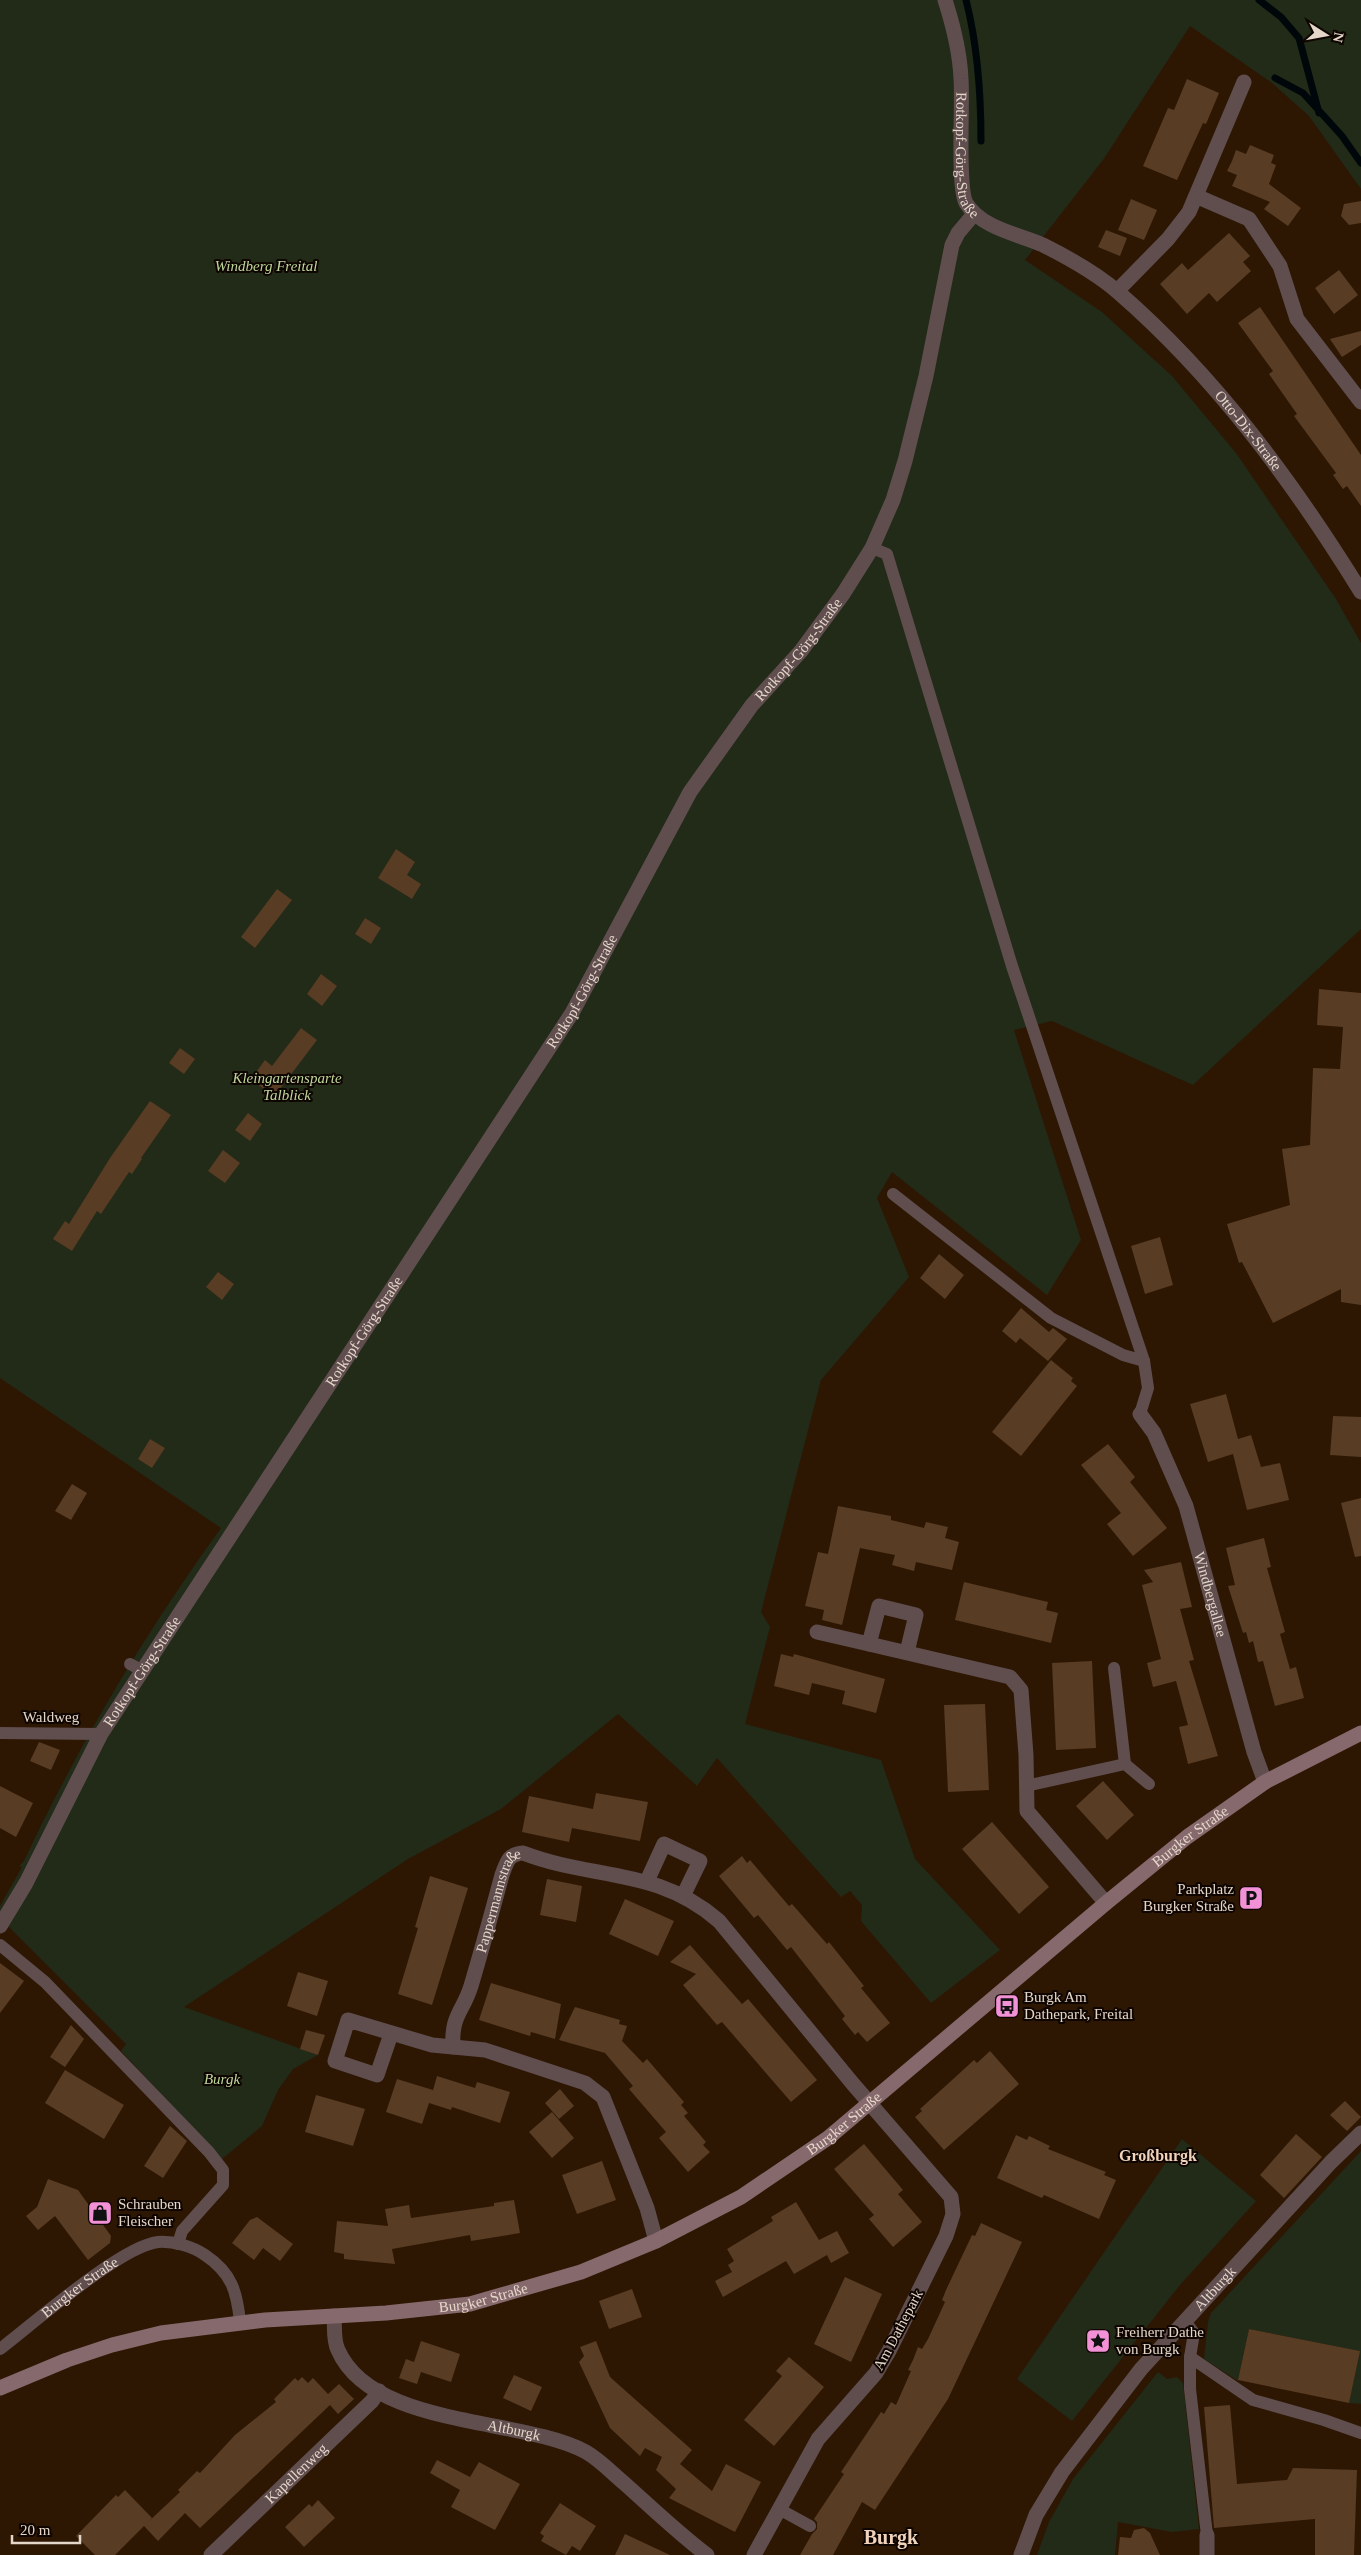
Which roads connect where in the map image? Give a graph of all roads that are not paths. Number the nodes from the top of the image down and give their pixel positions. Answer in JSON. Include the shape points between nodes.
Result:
{"nodes":[{"id":1,"x":945,"y":0,"type":"edge"},
{"id":2,"x":1244,"y":82,"type":"dead end"},
{"id":3,"x":1196,"y":196,"type":"junction"},
{"id":4,"x":974,"y":214,"type":"junction"},
{"id":5,"x":1117,"y":291,"type":"junction"},
{"id":6,"x":1361,"y":402,"type":"edge"},
{"id":7,"x":872,"y":548,"type":"junction"},
{"id":8,"x":1360,"y":588,"type":"edge"},
{"id":9,"x":892,"y":1194,"type":"dead end"},
{"id":10,"x":1144,"y":1361,"type":"junction"},
{"id":11,"x":1140,"y":1414,"type":"joint"},
{"id":12,"x":817,"y":1632,"type":"dead end"},
{"id":13,"x":869,"y":1644,"type":"junction"},
{"id":14,"x":907,"y":1652,"type":"junction"},
{"id":15,"x":1114,"y":1668,"type":"dead end"},
{"id":16,"x":0,"y":1733,"type":"edge"},
{"id":17,"x":1361,"y":1733,"type":"edge"},
{"id":18,"x":101,"y":1734,"type":"junction"},
{"id":19,"x":1125,"y":1764,"type":"junction"},
{"id":20,"x":1265,"y":1782,"type":"junction"},
{"id":21,"x":1149,"y":1784,"type":"dead end"},
{"id":22,"x":1026,"y":1786,"type":"junction"},
{"id":23,"x":648,"y":1881,"type":"junction"},
{"id":24,"x":683,"y":1896,"type":"junction"},
{"id":25,"x":1106,"y":1902,"type":"junction"},
{"id":26,"x":0,"y":1926,"type":"edge"},
{"id":27,"x":0,"y":1945,"type":"edge"},
{"id":28,"x":390,"y":2034,"type":"dead end"},
{"id":29,"x":453,"y":2047,"type":"junction"},
{"id":30,"x":871,"y":2104,"type":"junction"},
{"id":31,"x":1361,"y":2133,"type":"edge"},
{"id":32,"x":656,"y":2241,"type":"junction"},
{"id":33,"x":178,"y":2244,"type":"junction"},
{"id":34,"x":334,"y":2316,"type":"junction"},
{"id":35,"x":1185,"y":2321,"type":"junction"},
{"id":36,"x":240,"y":2322,"type":"junction"},
{"id":37,"x":0,"y":2349,"type":"edge"},
{"id":38,"x":1190,"y":2357,"type":"junction"},
{"id":39,"x":0,"y":2388,"type":"edge"},
{"id":40,"x":379,"y":2391,"type":"junction"},
{"id":41,"x":1361,"y":2434,"type":"edge"},
{"id":42,"x":779,"y":2509,"type":"junction"},
{"id":43,"x":810,"y":2526,"type":"dead end"},
{"id":44,"x":1208,"y":2535,"type":"joint"},
{"id":45,"x":211,"y":2555,"type":"edge"},
{"id":46,"x":707,"y":2555,"type":"edge"},
{"id":47,"x":754,"y":2555,"type":"edge"},
{"id":48,"x":1021,"y":2555,"type":"edge"},
{"id":49,"x":1207,"y":2555,"type":"edge"}],
"edges":[{"from":1,"to":4,"type":"street","name":"Rotkopf-Görg-Straße","via":[[952,19],[961,78],[962,179],[965,201]]},
{"from":2,"to":3,"type":"street"},
{"from":3,"to":5,"type":"street","via":[[1190,212],[1168,239]]},
{"from":3,"to":6,"type":"street","via":[[1249,219],[1280,266],[1297,319]]},
{"from":4,"to":5,"type":"street","name":"Otto-Dix-Straße","via":[[1086,268]]},
{"from":4,"to":7,"type":"street","name":"Rotkopf-Görg-Straße","via":[[952,245],[905,461]]},
{"from":5,"to":8,"type":"street","name":"Otto-Dix-Straße","via":[[1171,340],[1215,388],[1312,516]]},
{"from":7,"to":10,"type":"lane","via":[[887,554],[1010,957]]},
{"from":7,"to":18,"type":"street","name":"Rotkopf-Görg-Straße","via":[[801,651],[752,705],[690,792],[572,1012],[136,1667]]},
{"from":9,"to":10,"type":"lane","via":[[1051,1318],[1123,1355]]},
{"from":10,"to":11,"type":"lane","via":[[1148,1388]]},
{"from":11,"to":20,"type":"street","name":"Windbergallee","via":[[1154,1433],[1186,1506]]},
{"from":12,"to":13,"type":"street"},
{"from":13,"to":14,"type":"street"},
{"from":13,"to":14,"type":"street","via":[[879,1606],[916,1615]]},
{"from":14,"to":22,"type":"street","via":[[1010,1677],[1021,1690]]},
{"from":15,"to":19,"type":"lane"},
{"from":16,"to":18,"type":"lane","name":"Waldweg"},
{"from":17,"to":20,"type":"main road","name":"Burgker Straße"},
{"from":18,"to":26,"type":"street","name":"Rotkopf-Görg-Straße","via":[[26,1882]]},
{"from":19,"to":21,"type":"lane"},
{"from":19,"to":22,"type":"lane"},
{"from":20,"to":25,"type":"main road","name":"Burgker Straße","via":[[1187,1837]]},
{"from":22,"to":25,"type":"street","via":[[1027,1811]]},
{"from":23,"to":24,"type":"street","name":"Pappermannstraße"},
{"from":23,"to":24,"type":"street","via":[[664,1844],[700,1861]]},
{"from":23,"to":29,"type":"street","name":"Pappermannstraße","via":[[523,1853],[513,1854],[502,1875],[470,1989],[458,2012],[452,2033]]},
{"from":24,"to":30,"type":"street","name":"Pappermannstraße","via":[[719,1921]]},
{"from":25,"to":30,"type":"main road","name":"Burgker Straße"},
{"from":27,"to":33,"type":"lane","via":[[45,1982],[223,2170],[223,2185],[182,2232]]},
{"from":28,"to":29,"type":"street"},
{"from":29,"to":32,"type":"street","via":[[485,2050],[585,2082],[603,2097]]},
{"from":30,"to":32,"type":"main road","name":"Burgker Straße","via":[[789,2167]]},
{"from":30,"to":42,"type":"street","name":"Am Dathepark","via":[[951,2197],[953,2214],[946,2236],[879,2368],[818,2439]]},
{"from":31,"to":35,"type":"street","name":"Altburgk"},
{"from":32,"to":34,"type":"main road","name":"Burgker Straße","via":[[580,2272],[470,2304]]},
{"from":33,"to":36,"type":"lane","name":"Burgker Straße","via":[[198,2250],[223,2270],[236,2290]]},
{"from":33,"to":37,"type":"lane","name":"Burgker Straße","via":[[157,2242],[128,2253]]},
{"from":34,"to":36,"type":"main road","name":"Burgker Straße"},
{"from":34,"to":40,"type":"street","name":"Altburgk","via":[[337,2349],[347,2366]]},
{"from":35,"to":38,"type":"lane","via":[[1194,2333]]},
{"from":35,"to":48,"type":"street","name":"Altburgk","via":[[1141,2370],[1062,2472],[1036,2515]]},
{"from":36,"to":39,"type":"main road","name":"Burgker Straße","via":[[161,2333],[112,2345]]},
{"from":38,"to":41,"type":"lane","via":[[1253,2400]]},
{"from":38,"to":44,"type":"lane","via":[[1190,2389]]},
{"from":40,"to":45,"type":"street","name":"Kapellenweg"},
{"from":40,"to":46,"type":"street","name":"Altburgk","via":[[451,2418],[560,2441],[587,2453]]},
{"from":42,"to":43,"type":"lane"},
{"from":42,"to":47,"type":"street","name":"Am Dathepark"},
{"from":44,"to":49,"type":"street"}]}
